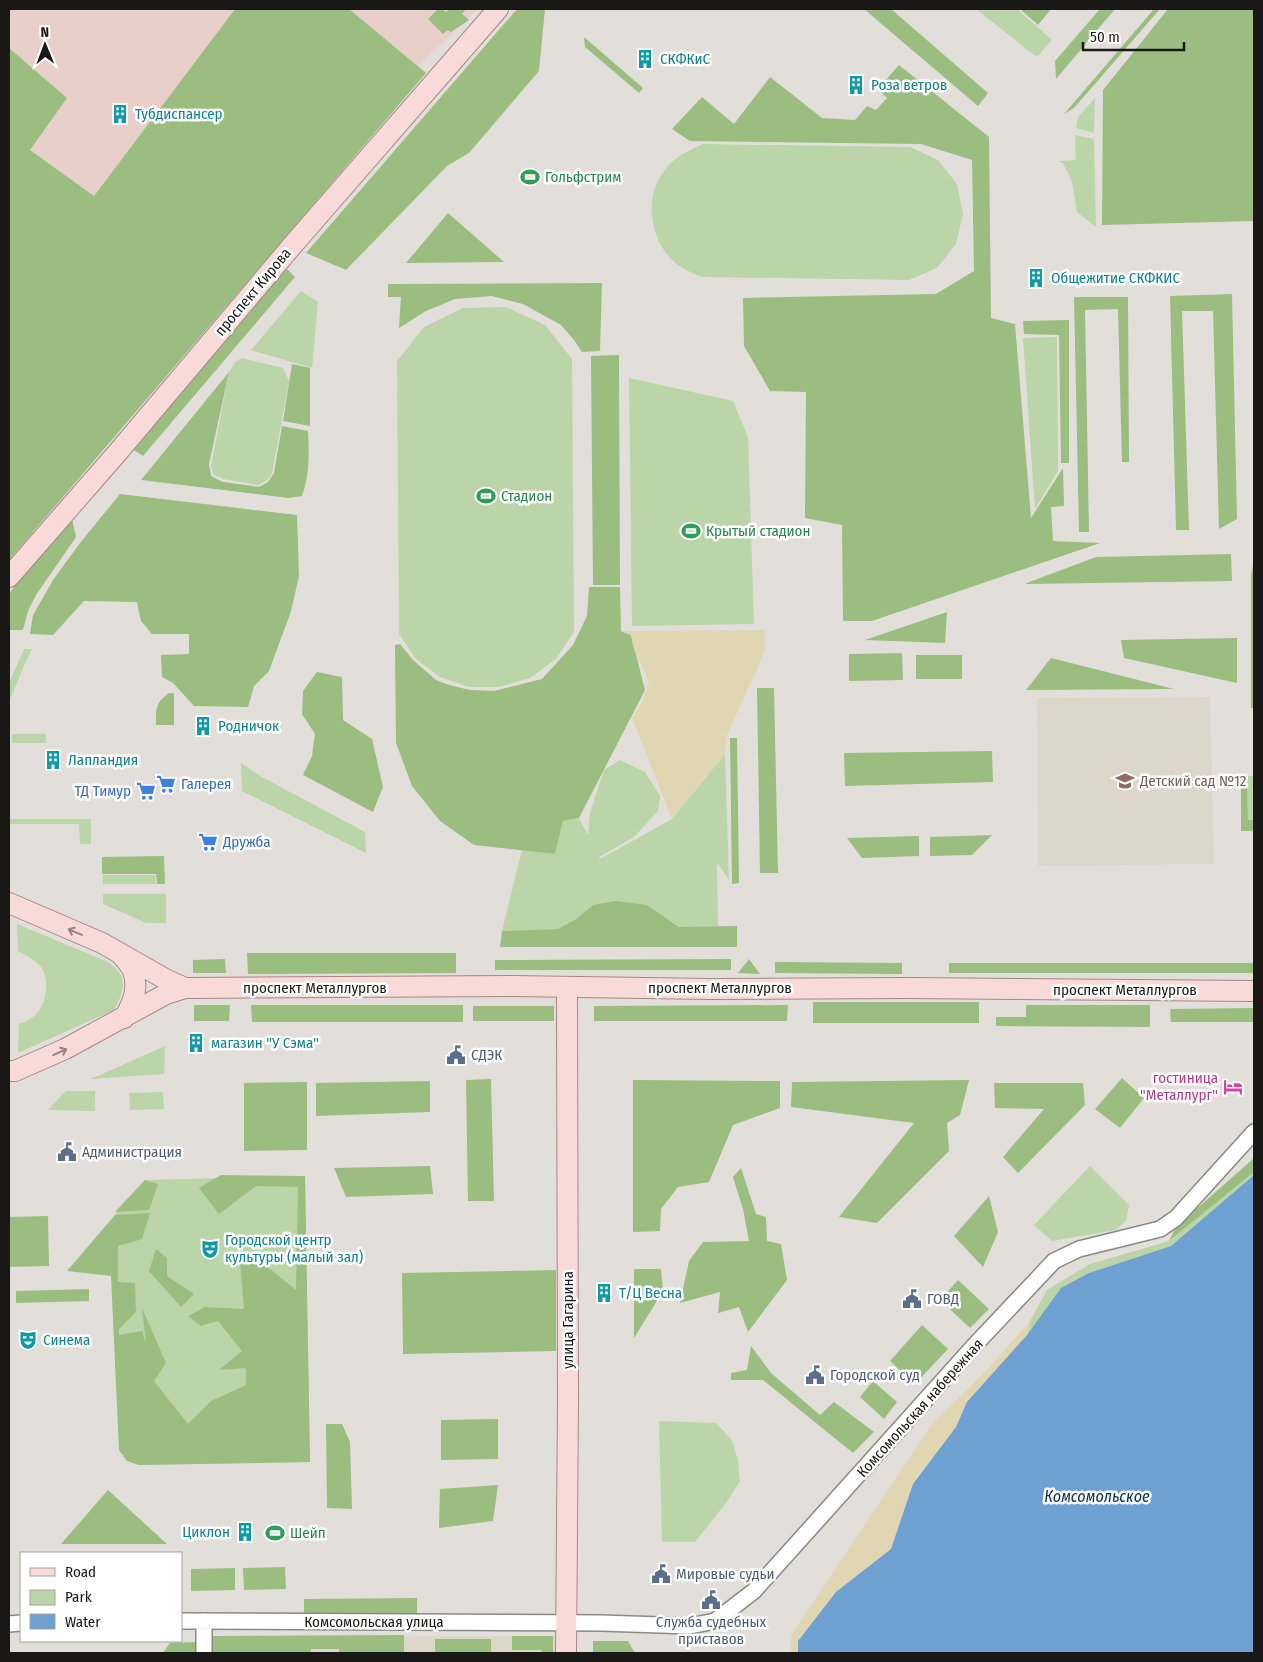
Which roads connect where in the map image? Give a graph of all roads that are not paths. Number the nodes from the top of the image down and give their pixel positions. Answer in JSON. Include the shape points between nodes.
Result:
{"nodes":[{"id":1,"x":498,"y":9,"type":"edge"},
{"id":2,"x":9,"y":577,"type":"edge"},
{"id":3,"x":9,"y":903,"type":"edge"},
{"id":4,"x":120,"y":952,"type":"junction"},
{"id":5,"x":567,"y":987,"type":"junction"},
{"id":6,"x":185,"y":988,"type":"junction"},
{"id":7,"x":1254,"y":991,"type":"edge"},
{"id":8,"x":124,"y":1018,"type":"junction"},
{"id":9,"x":11,"y":1071,"type":"edge"},
{"id":10,"x":1254,"y":1132,"type":"edge"},
{"id":11,"x":204,"y":1621,"type":"junction"},
{"id":12,"x":182,"y":1622,"type":"edge"},
{"id":13,"x":566,"y":1623,"type":"junction"},
{"id":14,"x":204,"y":1653,"type":"edge"},
{"id":15,"x":566,"y":1653,"type":"edge"}],
"edges":[{"from":1,"to":2,"type":"main road","name":"проспект Кирова"},
{"from":4,"to":3,"type":"main road","name":"проспект Металлургов","one_way":true},
{"from":4,"to":6,"type":"main road","name":"проспект Металлургов"},
{"from":4,"to":8,"type":"main road","via":[[132,970],[135,986],[133,1003]]},
{"from":5,"to":6,"type":"main road","name":"проспект Металлургов"},
{"from":5,"to":7,"type":"main road","name":"проспект Металлургов"},
{"from":5,"to":13,"type":"main road","name":"улица Гагарина"},
{"from":6,"to":8,"type":"main road","name":"проспект Металлургов","via":[[166,994]]},
{"from":9,"to":8,"type":"main road","name":"проспект Металлургов","one_way":true,"via":[[66,1050]]},
{"from":10,"to":13,"type":"street","name":"Комсомольская набережная","via":[[1176,1218],[1160,1229],[1079,1249],[1054,1261],[754,1591],[730,1611],[715,1621],[690,1626]]},
{"from":11,"to":12,"type":"street","name":"Комсомольская улица"},
{"from":11,"to":13,"type":"street","name":"Комсомольская улица"},
{"from":11,"to":14,"type":"street"},
{"from":13,"to":15,"type":"main road","name":"улица Гагарина"}]}
